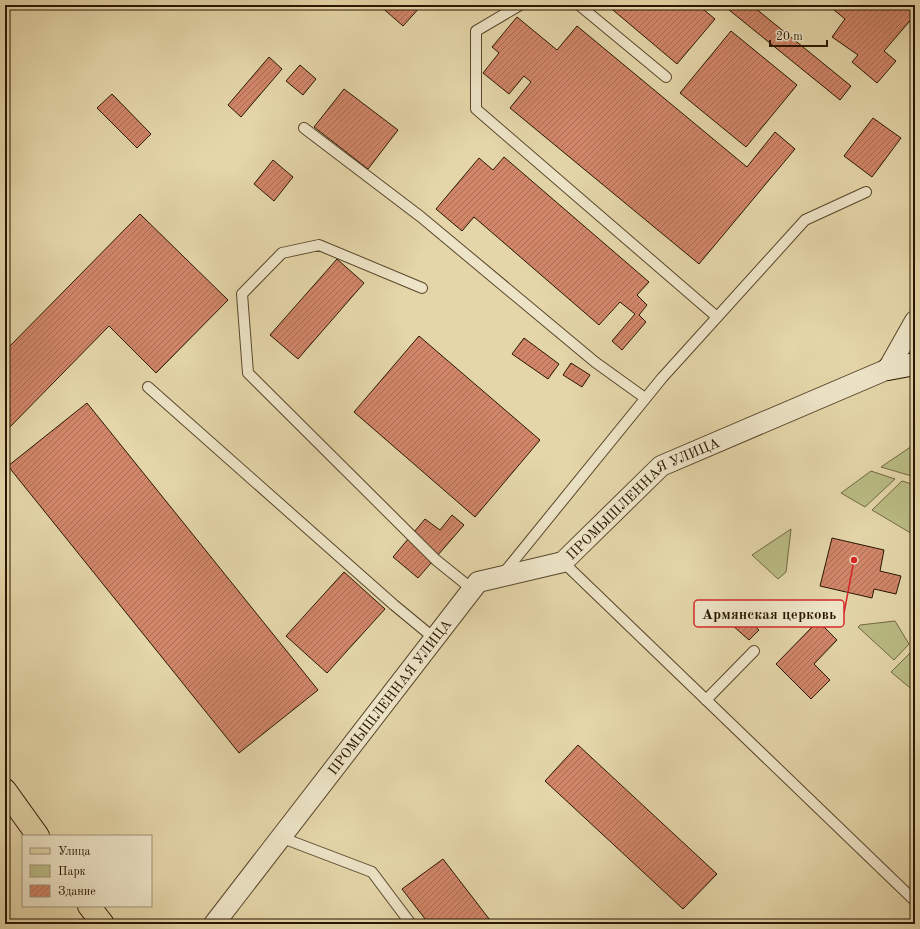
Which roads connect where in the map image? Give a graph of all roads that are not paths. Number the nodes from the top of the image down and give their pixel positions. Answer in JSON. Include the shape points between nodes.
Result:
{"nodes":[{"id":1,"x":520,"y":5,"type":"edge"},
{"id":2,"x":579,"y":5,"type":"edge"},
{"id":3,"x":666,"y":77,"type":"dead end"},
{"id":4,"x":304,"y":128,"type":"dead end"},
{"id":5,"x":866,"y":192,"type":"dead end"},
{"id":6,"x":422,"y":288,"type":"dead end"},
{"id":7,"x":717,"y":317,"type":"junction"},
{"id":8,"x":915,"y":321,"type":"edge"},
{"id":9,"x":915,"y":364,"type":"edge"},
{"id":10,"x":888,"y":369,"type":"junction"},
{"id":11,"x":148,"y":387,"type":"dead end"},
{"id":12,"x":645,"y":398,"type":"junction"},
{"id":13,"x":563,"y":562,"type":"junction"},
{"id":14,"x":501,"y":577,"type":"junction"},
{"id":15,"x":472,"y":589,"type":"junction"},
{"id":16,"x":434,"y":638,"type":"junction"},
{"id":17,"x":754,"y":651,"type":"dead end"},
{"id":18,"x":706,"y":700,"type":"junction"},
{"id":19,"x":5,"y":790,"type":"edge"},
{"id":20,"x":37,"y":835,"type":"edge"},
{"id":21,"x":280,"y":837,"type":"junction"},
{"id":22,"x":915,"y":901,"type":"edge"},
{"id":23,"x":90,"y":907,"type":"edge"},
{"id":24,"x":103,"y":924,"type":"edge"},
{"id":25,"x":214,"y":924,"type":"edge"},
{"id":26,"x":411,"y":924,"type":"edge"}],
"edges":[{"from":1,"to":7,"type":"lane","via":[[476,31],[476,109]]},
{"from":2,"to":3,"type":"lane"},
{"from":4,"to":12,"type":"lane","via":[[421,217],[596,362]]},
{"from":5,"to":7,"type":"lane","via":[[805,220]]},
{"from":6,"to":15,"type":"lane","via":[[319,245],[282,253],[242,294],[248,373],[436,560]]},
{"from":7,"to":12,"type":"lane"},
{"from":8,"to":10,"type":"street"},
{"from":9,"to":10,"type":"street"},
{"from":10,"to":13,"type":"street","name":"ПРОМЫШЛЕННАЯ УЛИЦА","via":[[661,466]]},
{"from":11,"to":16,"type":"lane"},
{"from":12,"to":14,"type":"lane"},
{"from":13,"to":14,"type":"street","name":"ПРОМЫШЛЕННАЯ УЛИЦА"},
{"from":13,"to":18,"type":"lane"},
{"from":14,"to":15,"type":"street","name":"ПРОМЫШЛЕННАЯ УЛИЦА","via":[[478,582]]},
{"from":15,"to":16,"type":"street","name":"ПРОМЫШЛЕННАЯ УЛИЦА"},
{"from":16,"to":21,"type":"street","name":"ПРОМЫШЛЕННАЯ УЛИЦА"},
{"from":17,"to":18,"type":"lane"},
{"from":18,"to":22,"type":"lane"},
{"from":19,"to":20,"type":"main road"},
{"from":21,"to":25,"type":"street","name":"ПРОМЫШЛЕННАЯ УЛИЦА"},
{"from":21,"to":26,"type":"lane","via":[[372,872]]},
{"from":23,"to":24,"type":"main road"}]}
